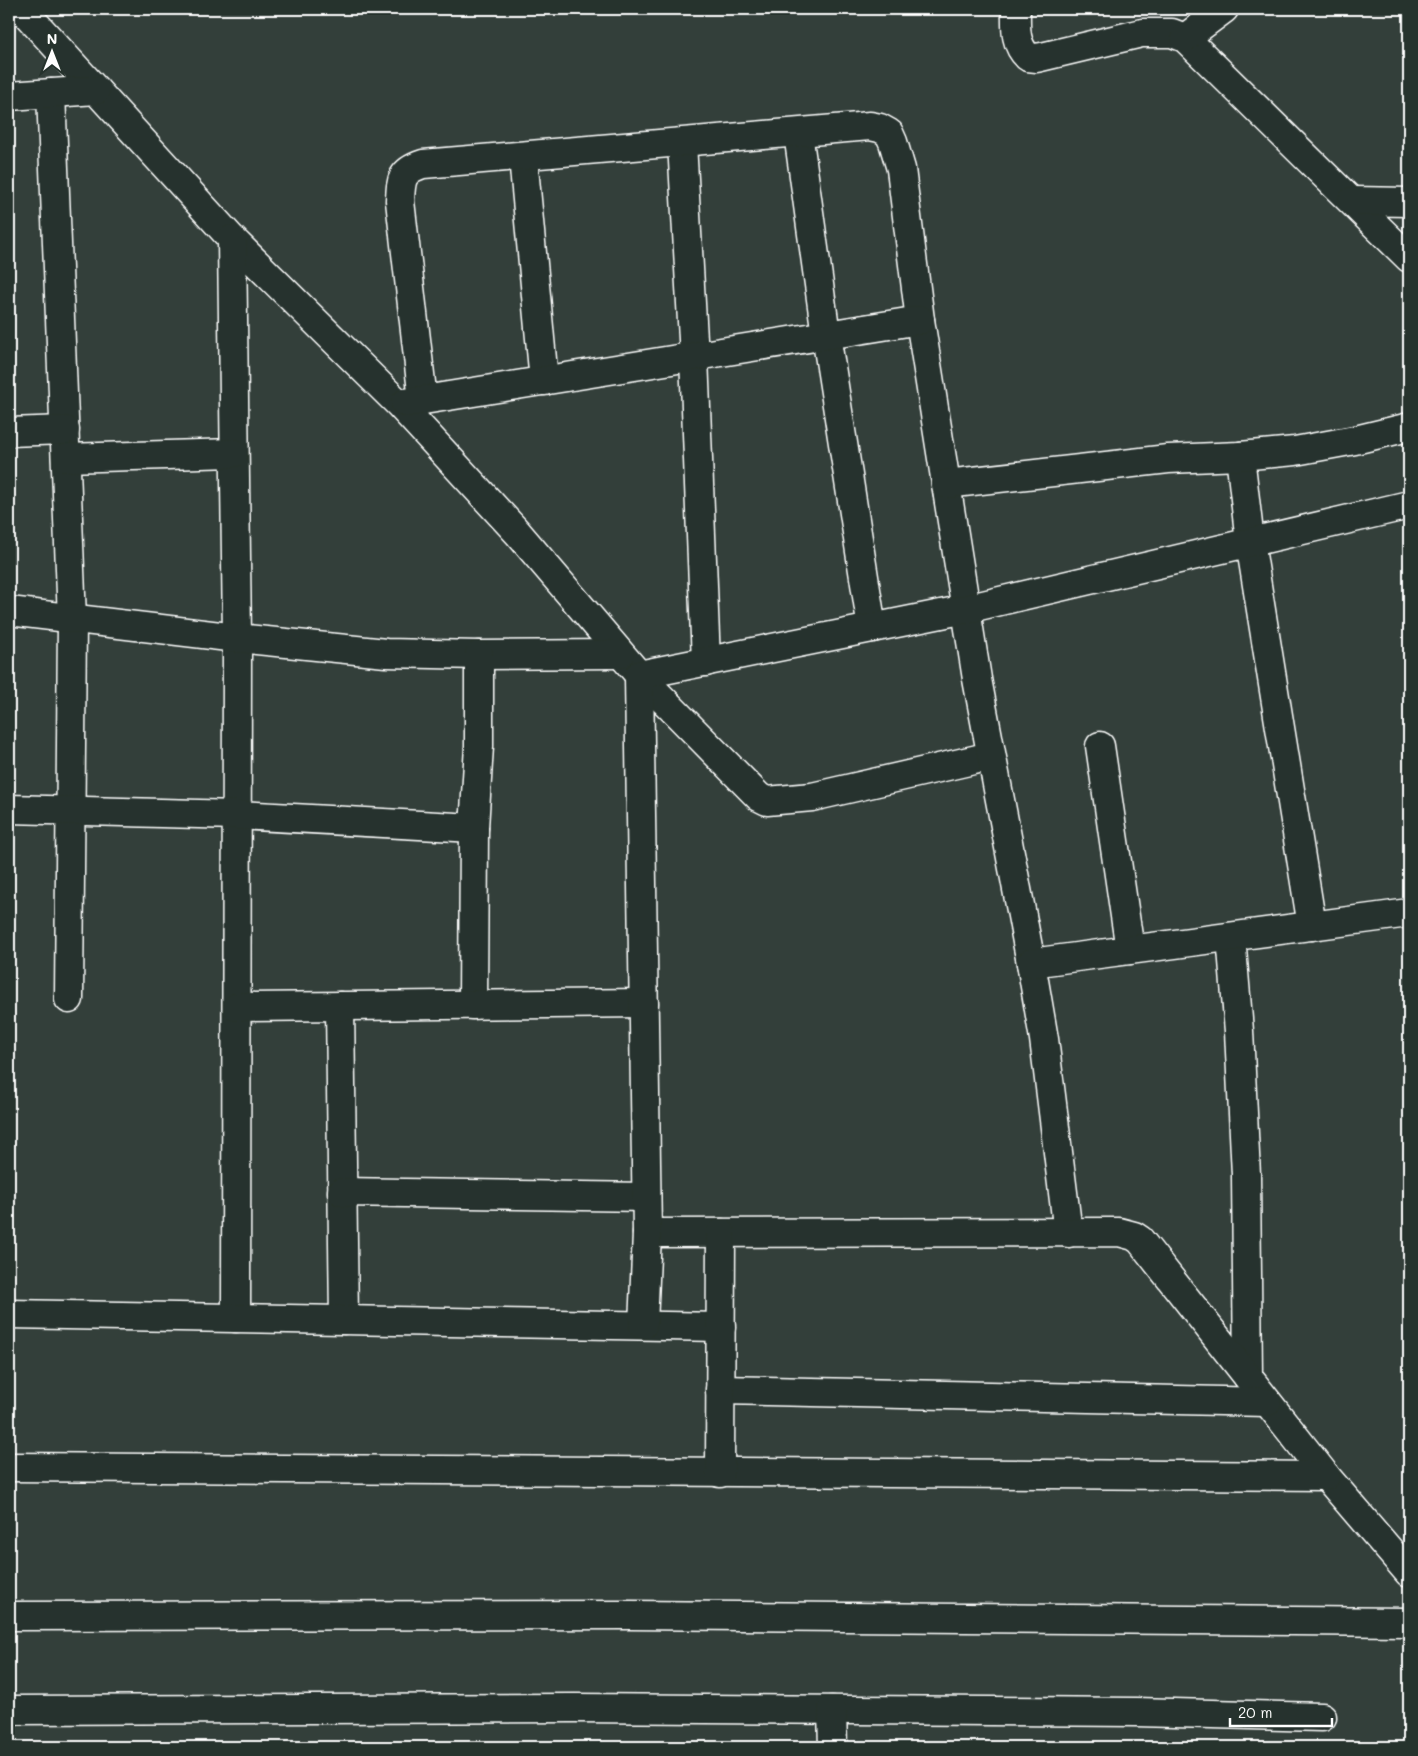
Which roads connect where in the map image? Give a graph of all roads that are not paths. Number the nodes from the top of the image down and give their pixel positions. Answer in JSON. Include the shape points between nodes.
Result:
{"nodes":[{"id":1,"x":22,"y":9,"type":"edge"},
{"id":2,"x":1016,"y":9,"type":"edge"},
{"id":3,"x":1224,"y":9,"type":"edge"},
{"id":4,"x":1185,"y":38,"type":"junction"},
{"id":5,"x":96,"y":90,"type":"junction"},
{"id":6,"x":51,"y":93,"type":"junction"},
{"id":7,"x":9,"y":96,"type":"edge"},
{"id":8,"x":798,"y":133,"type":"junction"},
{"id":9,"x":682,"y":143,"type":"junction"},
{"id":10,"x":524,"y":157,"type":"junction"},
{"id":11,"x":1352,"y":201,"type":"junction"},
{"id":12,"x":1409,"y":202,"type":"edge"},
{"id":13,"x":232,"y":239,"type":"junction"},
{"id":14,"x":1409,"y":258,"type":"edge"},
{"id":15,"x":920,"y":320,"type":"junction"},
{"id":16,"x":826,"y":335,"type":"junction"},
{"id":17,"x":694,"y":357,"type":"junction"},
{"id":18,"x":544,"y":381,"type":"junction"},
{"id":19,"x":411,"y":402,"type":"junction"},
{"id":20,"x":1409,"y":427,"type":"edge"},
{"id":21,"x":64,"y":430,"type":"junction"},
{"id":22,"x":9,"y":432,"type":"edge"},
{"id":23,"x":234,"y":453,"type":"junction"},
{"id":24,"x":1240,"y":456,"type":"junction"},
{"id":25,"x":66,"y":458,"type":"junction"},
{"id":26,"x":946,"y":484,"type":"junction"},
{"id":27,"x":1409,"y":505,"type":"edge"},
{"id":28,"x":1250,"y":542,"type":"junction"},
{"id":29,"x":966,"y":609,"type":"junction"},
{"id":30,"x":9,"y":611,"type":"edge"},
{"id":31,"x":72,"y":619,"type":"junction"},
{"id":32,"x":872,"y":628,"type":"junction"},
{"id":33,"x":237,"y":638,"type":"junction"},
{"id":34,"x":620,"y":654,"type":"junction"},
{"id":35,"x":479,"y":655,"type":"junction"},
{"id":36,"x":706,"y":662,"type":"junction"},
{"id":37,"x":639,"y":675,"type":"junction"},
{"id":38,"x":1100,"y":746,"type":"dead end"},
{"id":39,"x":991,"y":756,"type":"junction"},
{"id":40,"x":9,"y":809,"type":"edge"},
{"id":41,"x":71,"y":811,"type":"junction"},
{"id":42,"x":237,"y":814,"type":"junction"},
{"id":43,"x":474,"y":828,"type":"junction"},
{"id":44,"x":1409,"y":913,"type":"edge"},
{"id":45,"x":1312,"y":926,"type":"junction"},
{"id":46,"x":1231,"y":937,"type":"junction"},
{"id":47,"x":1130,"y":950,"type":"junction"},
{"id":48,"x":1031,"y":963,"type":"junction"},
{"id":49,"x":70,"y":999,"type":"dead end"},
{"id":50,"x":644,"y":1003,"type":"junction"},
{"id":51,"x":473,"y":1005,"type":"junction"},
{"id":52,"x":340,"y":1006,"type":"junction"},
{"id":53,"x":237,"y":1007,"type":"junction"},
{"id":54,"x":342,"y":1192,"type":"junction"},
{"id":55,"x":646,"y":1197,"type":"junction"},
{"id":56,"x":647,"y":1233,"type":"junction"},
{"id":57,"x":721,"y":1233,"type":"junction"},
{"id":58,"x":1068,"y":1233,"type":"junction"},
{"id":59,"x":9,"y":1314,"type":"edge"},
{"id":60,"x":236,"y":1318,"type":"junction"},
{"id":61,"x":344,"y":1320,"type":"junction"},
{"id":62,"x":642,"y":1325,"type":"junction"},
{"id":63,"x":721,"y":1327,"type":"junction"},
{"id":64,"x":1248,"y":1377,"type":"junction"},
{"id":65,"x":720,"y":1390,"type":"junction"},
{"id":66,"x":1267,"y":1402,"type":"junction"},
{"id":67,"x":9,"y":1466,"type":"edge"},
{"id":68,"x":720,"y":1473,"type":"junction"},
{"id":69,"x":1326,"y":1476,"type":"junction"},
{"id":70,"x":1409,"y":1573,"type":"edge"},
{"id":71,"x":9,"y":1616,"type":"edge"},
{"id":72,"x":1409,"y":1622,"type":"edge"},
{"id":73,"x":9,"y":1710,"type":"edge"},
{"id":74,"x":832,"y":1710,"type":"junction"},
{"id":75,"x":1322,"y":1717,"type":"dead end"},
{"id":76,"x":833,"y":1747,"type":"edge"}],
"edges":[{"from":1,"to":5,"type":"street"},
{"from":2,"to":4,"type":"street","via":[[1018,42],[1028,57],[1036,58],[1142,33],[1172,33]]},
{"from":3,"to":4,"type":"street"},
{"from":4,"to":11,"type":"street"},
{"from":5,"to":6,"type":"street"},
{"from":5,"to":13,"type":"street"},
{"from":6,"to":7,"type":"street"},
{"from":6,"to":21,"type":"street"},
{"from":8,"to":9,"type":"street"},
{"from":8,"to":15,"type":"street","via":[[870,126],[889,133],[901,169]]},
{"from":8,"to":16,"type":"street"},
{"from":9,"to":10,"type":"street"},
{"from":9,"to":17,"type":"street"},
{"from":10,"to":18,"type":"street"},
{"from":10,"to":19,"type":"street","via":[[423,164],[410,168],[404,176],[400,201]]},
{"from":11,"to":12,"type":"street"},
{"from":11,"to":14,"type":"street"},
{"from":13,"to":19,"type":"street"},
{"from":13,"to":23,"type":"street"},
{"from":15,"to":16,"type":"street"},
{"from":15,"to":26,"type":"street"},
{"from":16,"to":17,"type":"street"},
{"from":16,"to":32,"type":"street"},
{"from":17,"to":18,"type":"street"},
{"from":17,"to":36,"type":"street"},
{"from":18,"to":19,"type":"street"},
{"from":19,"to":34,"type":"street"},
{"from":20,"to":24,"type":"street","via":[[1295,451]]},
{"from":21,"to":22,"type":"street"},
{"from":21,"to":25,"type":"street"},
{"from":23,"to":25,"type":"street"},
{"from":23,"to":33,"type":"street"},
{"from":24,"to":26,"type":"street","via":[[1168,458]]},
{"from":24,"to":28,"type":"street"},
{"from":25,"to":31,"type":"street"},
{"from":26,"to":29,"type":"street"},
{"from":27,"to":28,"type":"street"},
{"from":28,"to":29,"type":"street"},
{"from":28,"to":45,"type":"street"},
{"from":29,"to":32,"type":"street"},
{"from":29,"to":39,"type":"street"},
{"from":30,"to":31,"type":"street"},
{"from":31,"to":33,"type":"street"},
{"from":31,"to":41,"type":"street"},
{"from":32,"to":36,"type":"street"},
{"from":33,"to":35,"type":"street","via":[[386,653]]},
{"from":33,"to":42,"type":"street"},
{"from":34,"to":35,"type":"street"},
{"from":34,"to":37,"type":"street"},
{"from":35,"to":43,"type":"street","via":[[479,746]]},
{"from":36,"to":37,"type":"street"},
{"from":37,"to":39,"type":"street","via":[[751,791],[767,801],[812,798]]},
{"from":37,"to":50,"type":"street"},
{"from":38,"to":47,"type":"street"},
{"from":39,"to":48,"type":"street"},
{"from":40,"to":41,"type":"street"},
{"from":41,"to":42,"type":"street"},
{"from":41,"to":49,"type":"street"},
{"from":42,"to":43,"type":"street"},
{"from":42,"to":53,"type":"street"},
{"from":43,"to":51,"type":"street"},
{"from":44,"to":45,"type":"street"},
{"from":45,"to":46,"type":"street"},
{"from":46,"to":47,"type":"street"},
{"from":46,"to":64,"type":"street","via":[[1246,1175]]},
{"from":47,"to":48,"type":"street"},
{"from":48,"to":58,"type":"street","via":[[1044,1039]]},
{"from":50,"to":51,"type":"street"},
{"from":50,"to":55,"type":"street"},
{"from":51,"to":52,"type":"street"},
{"from":52,"to":53,"type":"street"},
{"from":52,"to":54,"type":"street"},
{"from":53,"to":60,"type":"street"},
{"from":54,"to":55,"type":"street"},
{"from":54,"to":61,"type":"street"},
{"from":55,"to":56,"type":"street"},
{"from":56,"to":57,"type":"street"},
{"from":56,"to":62,"type":"street"},
{"from":57,"to":58,"type":"street"},
{"from":57,"to":63,"type":"street"},
{"from":58,"to":64,"type":"street","via":[[1119,1232],[1140,1240]]},
{"from":59,"to":60,"type":"street"},
{"from":60,"to":61,"type":"street"},
{"from":61,"to":62,"type":"street"},
{"from":62,"to":63,"type":"street"},
{"from":63,"to":65,"type":"street"},
{"from":64,"to":66,"type":"street"},
{"from":65,"to":66,"type":"street"},
{"from":65,"to":68,"type":"street"},
{"from":66,"to":69,"type":"street"},
{"from":67,"to":68,"type":"street"},
{"from":68,"to":69,"type":"street"},
{"from":69,"to":70,"type":"street"},
{"from":71,"to":72,"type":"street","via":[[630,1615]]},
{"from":73,"to":74,"type":"street"},
{"from":74,"to":75,"type":"street"},
{"from":74,"to":76,"type":"street"}]}
